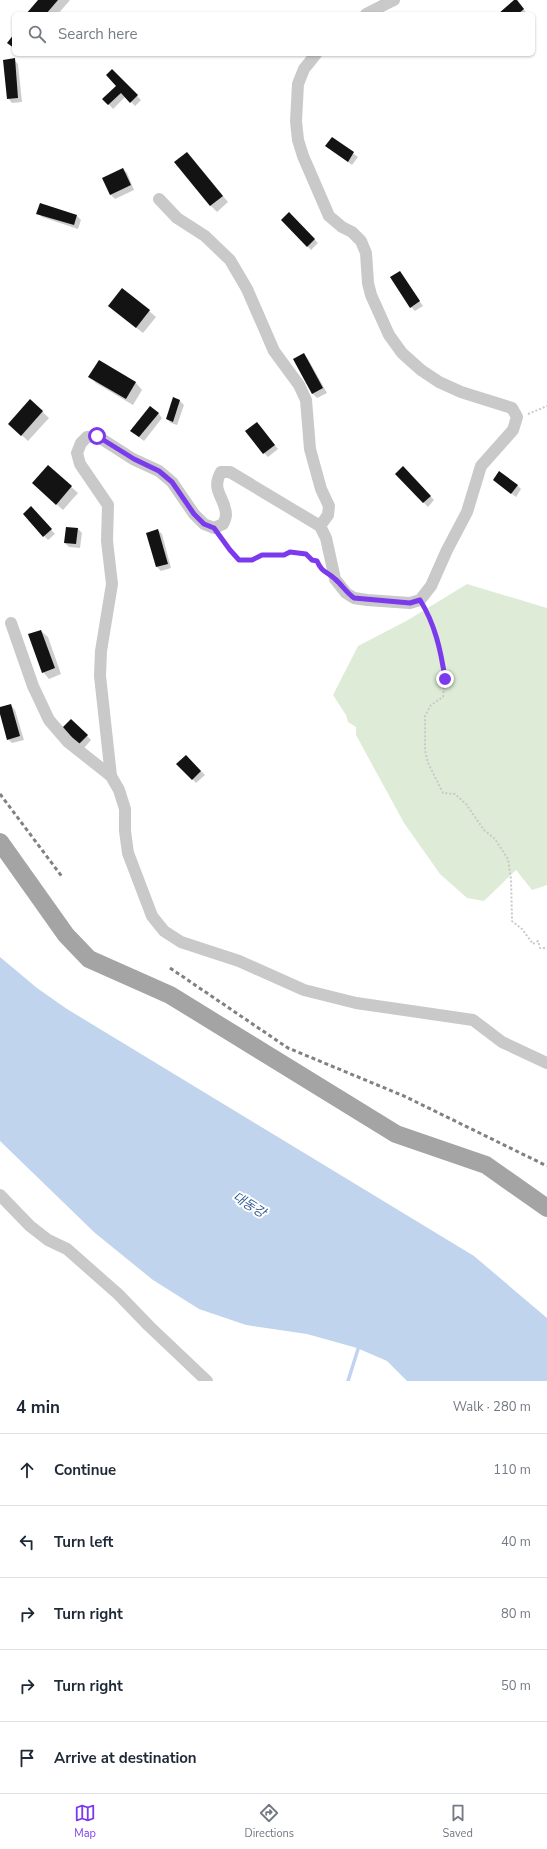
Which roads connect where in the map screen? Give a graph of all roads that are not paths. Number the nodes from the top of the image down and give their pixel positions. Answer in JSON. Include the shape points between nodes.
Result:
{"nodes":[{"id":1,"x":394,"y":0,"type":"edge"},
{"id":2,"x":370,"y":12,"type":"edge"},
{"id":3,"x":314,"y":56,"type":"edge"},
{"id":4,"x":159,"y":199,"type":"dead end"},
{"id":5,"x":320,"y":526,"type":"junction"},
{"id":6,"x":11,"y":623,"type":"dead end"},
{"id":7,"x":111,"y":776,"type":"junction"},
{"id":8,"x":0,"y":842,"type":"edge"},
{"id":9,"x":547,"y":1064,"type":"edge"},
{"id":10,"x":0,"y":1195,"type":"edge"},
{"id":11,"x":547,"y":1208,"type":"edge"},
{"id":12,"x":207,"y":1381,"type":"edge"}],
"edges":[{"from":1,"to":2,"type":"street"},
{"from":3,"to":5,"type":"street","via":[[304,69],[298,84],[296,121],[300,145],[329,216],[361,241],[366,253],[371,295],[389,335],[402,353],[421,370],[461,392],[512,408],[517,417],[513,430],[481,466],[467,512],[431,586],[420,600],[410,603],[354,598],[346,593],[335,579],[326,538]]},
{"from":4,"to":5,"type":"street","via":[[177,218],[205,236],[230,260],[247,290],[274,351],[299,385],[306,400],[310,449],[321,489],[329,506],[328,515]]},
{"from":5,"to":7,"type":"street","via":[[230,472],[221,472],[217,480],[217,489],[226,515],[223,524],[214,528],[204,524],[194,514],[172,482],[159,471],[97,436],[87,437],[81,443],[77,453],[80,464],[108,505],[107,541],[112,584],[100,651],[100,676]]},
{"from":6,"to":7,"type":"street","via":[[49,720],[68,742]]},
{"from":7,"to":9,"type":"street","via":[[125,809],[128,853],[152,916],[164,931],[181,942],[239,961],[304,990],[356,1003],[473,1020],[502,1042]]},
{"from":8,"to":11,"type":"main road","via":[[66,935],[89,959],[170,995],[396,1134],[486,1166]]},
{"from":10,"to":12,"type":"street","via":[[30,1226],[48,1240],[67,1249],[118,1294]]}]}
